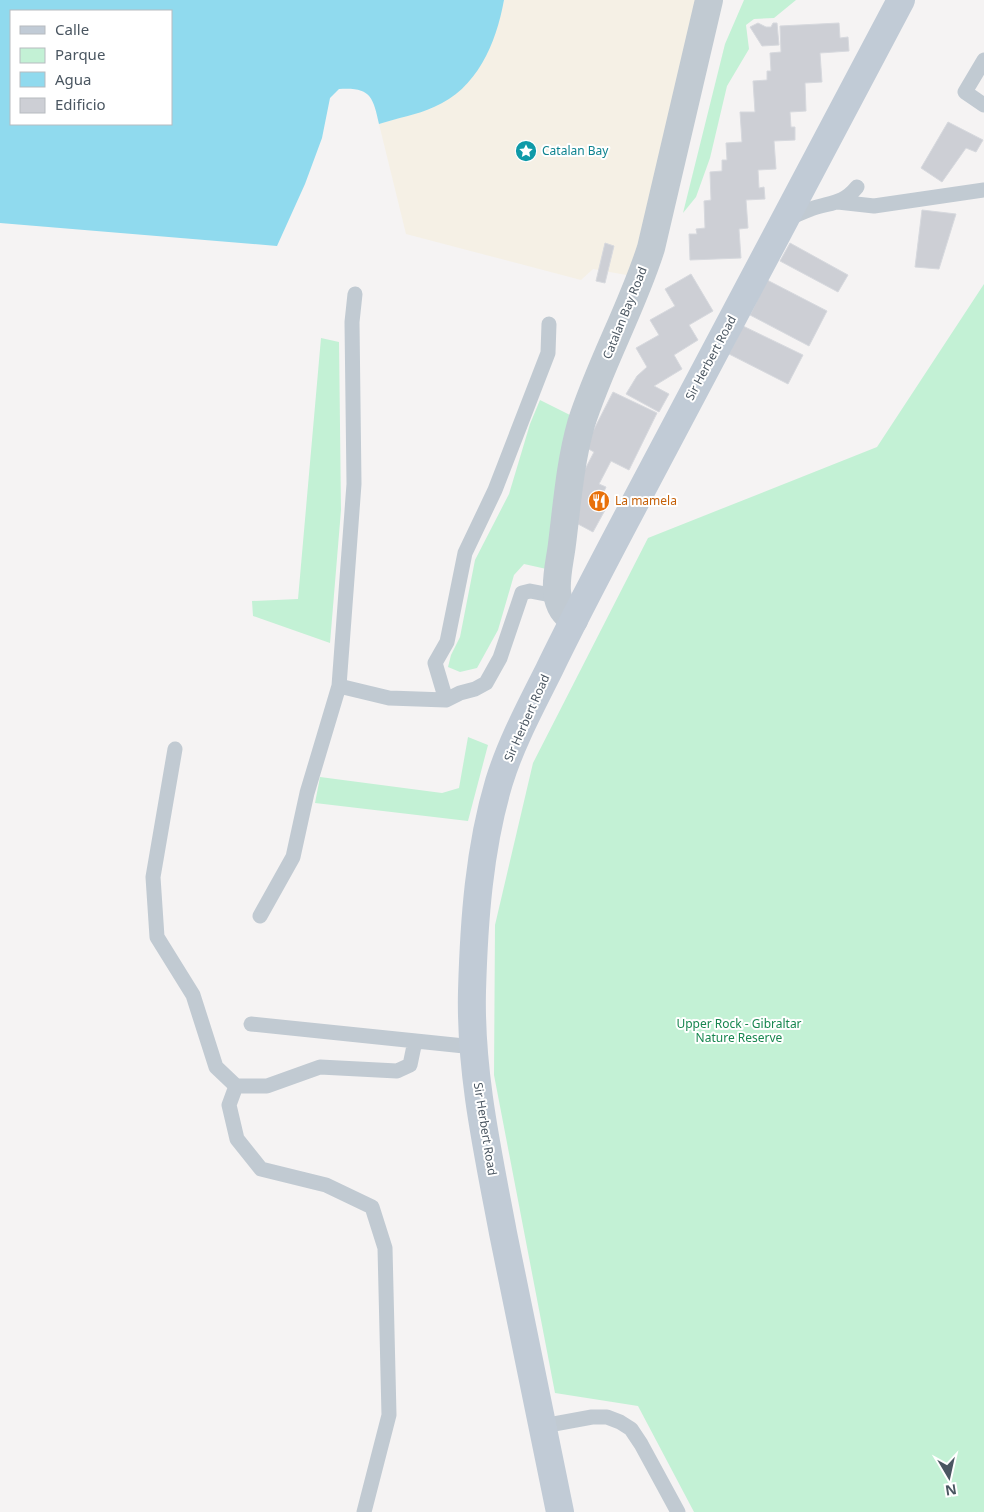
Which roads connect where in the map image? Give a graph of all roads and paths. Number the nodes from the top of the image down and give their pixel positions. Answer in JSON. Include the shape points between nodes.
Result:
{"nodes":[{"id":1,"x":709,"y":0,"type":"edge"},
{"id":2,"x":901,"y":0,"type":"edge"},
{"id":3,"x":984,"y":60,"type":"edge"},
{"id":4,"x":984,"y":105,"type":"edge"},
{"id":5,"x":857,"y":186,"type":"dead end"},
{"id":6,"x":984,"y":190,"type":"edge"},
{"id":7,"x":838,"y":202,"type":"junction"},
{"id":8,"x":784,"y":220,"type":"junction"},
{"id":9,"x":354,"y":294,"type":"dead end"},
{"id":10,"x":549,"y":324,"type":"dead end"},
{"id":11,"x":556,"y":596,"type":"junction"},
{"id":12,"x":574,"y":620,"type":"junction"},
{"id":13,"x":339,"y":686,"type":"junction"},
{"id":14,"x":446,"y":700,"type":"junction"},
{"id":15,"x":175,"y":749,"type":"dead end"},
{"id":16,"x":260,"y":916,"type":"dead end"},
{"id":17,"x":251,"y":1024,"type":"dead end"},
{"id":18,"x":416,"y":1041,"type":"junction"},
{"id":19,"x":474,"y":1047,"type":"junction"},
{"id":20,"x":236,"y":1086,"type":"junction"},
{"id":21,"x":543,"y":1426,"type":"junction"},
{"id":22,"x":364,"y":1512,"type":"edge"},
{"id":23,"x":560,"y":1512,"type":"edge"},
{"id":24,"x":678,"y":1512,"type":"edge"}],
"edges":[{"from":1,"to":11,"type":"street","name":"Catalan Bay Road","via":[[651,248],[581,426],[573,460]]},
{"from":2,"to":8,"type":"main road","name":"Sir Herbert Road"},
{"from":3,"to":4,"type":"lane","via":[[964,92]]},
{"from":5,"to":7,"type":"lane"},
{"from":6,"to":7,"type":"lane","via":[[874,206]]},
{"from":7,"to":8,"type":"lane"},
{"from":8,"to":12,"type":"main road","name":"Sir Herbert Road"},
{"from":9,"to":13,"type":"lane","via":[[354,484]]},
{"from":10,"to":14,"type":"lane","via":[[548,353],[495,490],[465,553],[447,642],[435,663]]},
{"from":11,"to":12,"type":"street","via":[[567,616]]},
{"from":11,"to":14,"type":"lane","via":[[530,591],[522,593],[500,658],[486,683]]},
{"from":12,"to":19,"type":"main road","name":"Sir Herbert Road","via":[[519,729],[499,781],[488,827],[474,932]]},
{"from":13,"to":14,"type":"lane","via":[[389,698]]},
{"from":13,"to":16,"type":"lane","via":[[306,793],[293,857]]},
{"from":15,"to":20,"type":"lane","via":[[153,877],[157,936],[193,995],[216,1066]]},
{"from":17,"to":18,"type":"lane"},
{"from":18,"to":19,"type":"lane"},
{"from":18,"to":20,"type":"lane","via":[[410,1066],[396,1071],[320,1068],[267,1086]]},
{"from":19,"to":21,"type":"main road","name":"Sir Herbert Road","via":[[487,1151]]},
{"from":20,"to":22,"type":"lane","via":[[229,1105],[237,1139],[261,1169],[326,1185],[372,1207],[385,1248],[389,1415]]},
{"from":21,"to":23,"type":"main road","name":"Sir Herbert Road"},
{"from":21,"to":24,"type":"lane","via":[[592,1417],[607,1417],[620,1422],[632,1430],[642,1444]]}]}
